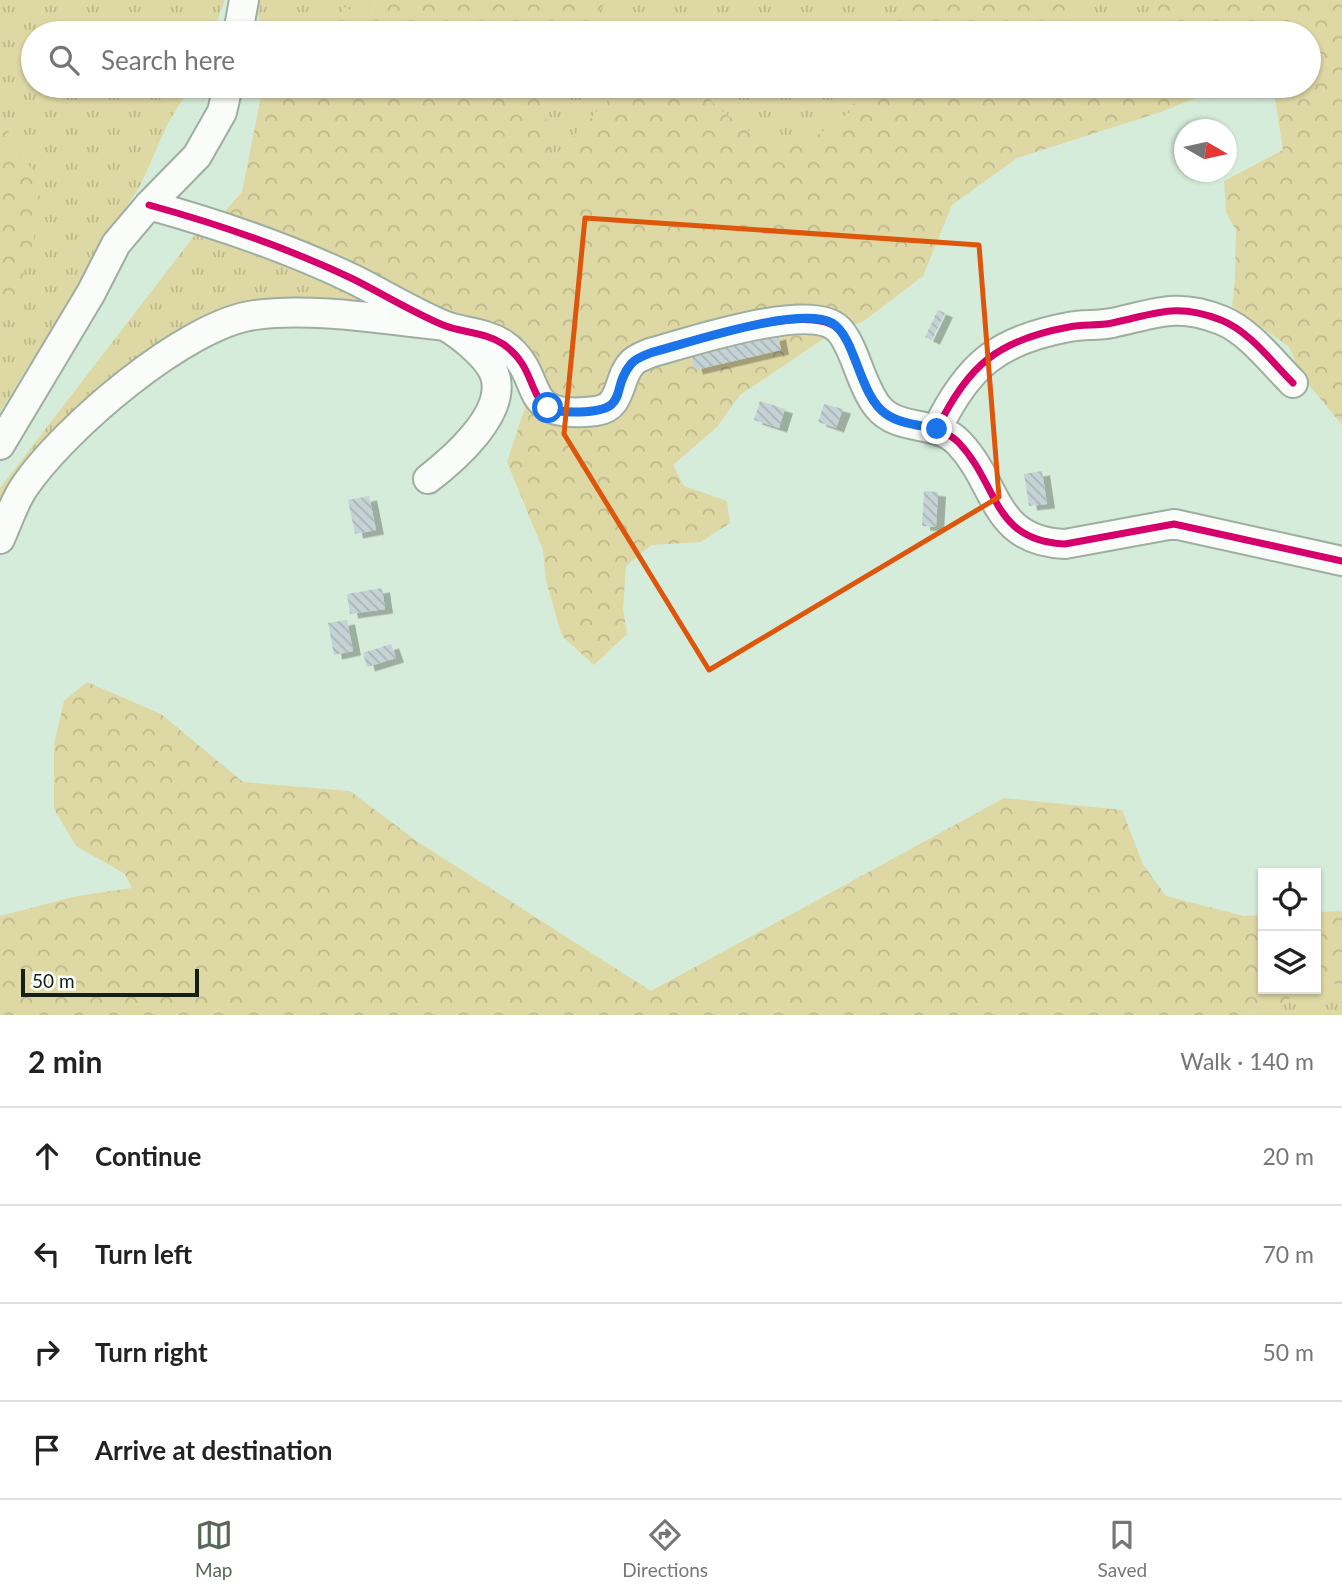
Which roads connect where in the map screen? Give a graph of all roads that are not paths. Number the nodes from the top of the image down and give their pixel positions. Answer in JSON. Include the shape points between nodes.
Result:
{"nodes":[{"id":1,"x":244,"y":0,"type":"edge"},
{"id":2,"x":240,"y":21,"type":"edge"},
{"id":3,"x":225,"y":98,"type":"edge"},
{"id":4,"x":149,"y":205,"type":"junction"},
{"id":5,"x":445,"y":326,"type":"junction"},
{"id":6,"x":1293,"y":383,"type":"dead end"},
{"id":7,"x":937,"y":429,"type":"junction"},
{"id":8,"x":0,"y":444,"type":"edge"},
{"id":9,"x":428,"y":479,"type":"dead end"},
{"id":10,"x":0,"y":539,"type":"edge"},
{"id":11,"x":1342,"y":561,"type":"edge"}],
"edges":[{"from":1,"to":2,"type":"street"},
{"from":3,"to":4,"type":"street","via":[[197,156]]},
{"from":4,"to":5,"type":"street","via":[[248,236],[351,278]]},
{"from":4,"to":8,"type":"street","via":[[116,244]]},
{"from":5,"to":7,"type":"street","via":[[504,345],[516,357],[541,402],[558,412],[608,408],[633,361],[650,353],[786,319],[822,319],[842,333],[863,381],[886,415]]},
{"from":5,"to":9,"type":"street","via":[[463,336],[491,367],[496,399],[454,459]]},
{"from":5,"to":10,"type":"street","via":[[286,313],[242,317],[202,332],[82,420],[24,487]]},
{"from":6,"to":7,"type":"street","via":[[1236,327],[1208,315],[1164,310],[1111,323],[1066,327],[1001,349],[961,384]]},
{"from":7,"to":11,"type":"street","via":[[966,451],[1016,528],[1048,544],[1174,524]]}]}
